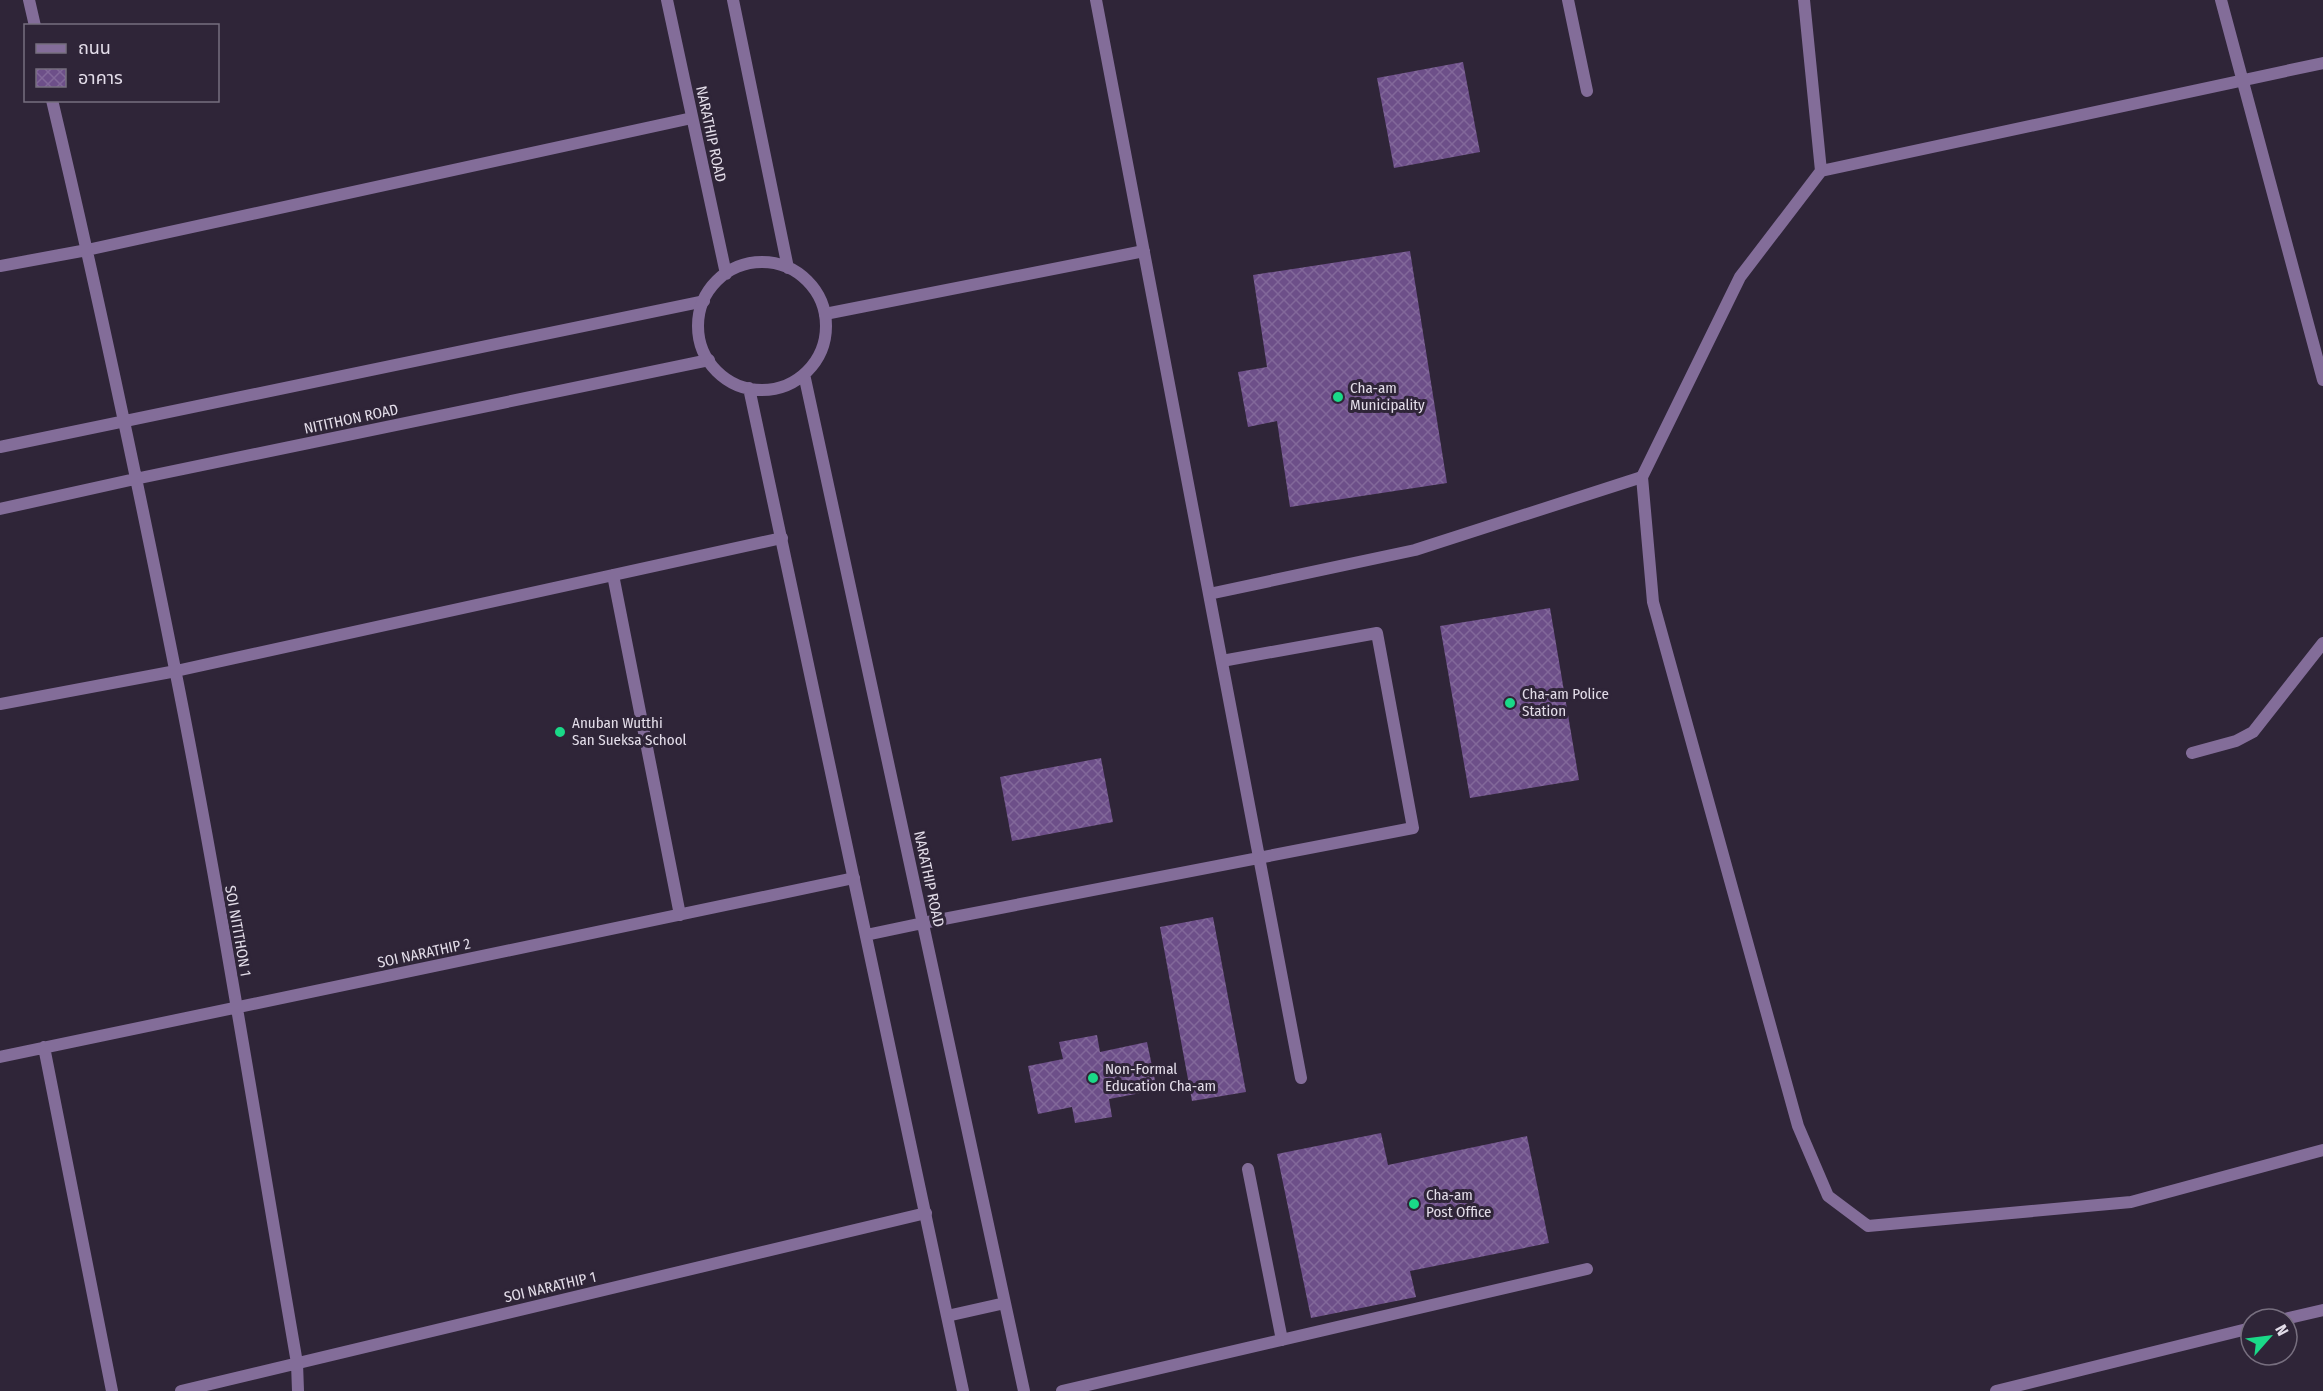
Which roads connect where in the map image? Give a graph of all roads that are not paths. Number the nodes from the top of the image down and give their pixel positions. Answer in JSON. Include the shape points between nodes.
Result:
{"nodes":[{"id":1,"x":29,"y":0,"type":"edge"},
{"id":2,"x":667,"y":0,"type":"edge"},
{"id":3,"x":733,"y":0,"type":"edge"},
{"id":4,"x":1096,"y":0,"type":"edge"},
{"id":5,"x":1568,"y":0,"type":"edge"},
{"id":6,"x":1804,"y":0,"type":"edge"},
{"id":7,"x":2221,"y":0,"type":"edge"},
{"id":8,"x":35,"y":24,"type":"edge"},
{"id":9,"x":2323,"y":63,"type":"edge"},
{"id":10,"x":2243,"y":81,"type":"junction"},
{"id":11,"x":1587,"y":91,"type":"dead end"},
{"id":12,"x":52,"y":102,"type":"edge"},
{"id":13,"x":692,"y":118,"type":"junction"},
{"id":14,"x":1821,"y":171,"type":"junction"},
{"id":15,"x":87,"y":250,"type":"junction"},
{"id":16,"x":1144,"y":251,"type":"junction"},
{"id":17,"x":0,"y":266,"type":"edge"},
{"id":18,"x":788,"y":268,"type":"junction"},
{"id":19,"x":726,"y":274,"type":"junction"},
{"id":20,"x":704,"y":302,"type":"junction"},
{"id":21,"x":825,"y":314,"type":"junction"},
{"id":22,"x":709,"y":360,"type":"junction"},
{"id":23,"x":804,"y":374,"type":"junction"},
{"id":24,"x":2323,"y":380,"type":"edge"},
{"id":25,"x":749,"y":388,"type":"junction"},
{"id":26,"x":124,"y":422,"type":"junction"},
{"id":27,"x":0,"y":447,"type":"edge"},
{"id":28,"x":1642,"y":477,"type":"junction"},
{"id":29,"x":135,"y":478,"type":"junction"},
{"id":30,"x":0,"y":509,"type":"edge"},
{"id":31,"x":782,"y":538,"type":"junction"},
{"id":32,"x":613,"y":575,"type":"junction"},
{"id":33,"x":1209,"y":594,"type":"junction"},
{"id":34,"x":2323,"y":643,"type":"edge"},
{"id":35,"x":1222,"y":661,"type":"junction"},
{"id":36,"x":176,"y":671,"type":"junction"},
{"id":37,"x":0,"y":704,"type":"edge"},
{"id":38,"x":2192,"y":753,"type":"dead end"},
{"id":39,"x":1259,"y":858,"type":"junction"},
{"id":40,"x":854,"y":878,"type":"junction"},
{"id":41,"x":680,"y":915,"type":"junction"},
{"id":42,"x":923,"y":923,"type":"junction"},
{"id":43,"x":866,"y":935,"type":"junction"},
{"id":44,"x":236,"y":1008,"type":"junction"},
{"id":45,"x":44,"y":1047,"type":"junction"},
{"id":46,"x":0,"y":1057,"type":"edge"},
{"id":47,"x":1301,"y":1078,"type":"dead end"},
{"id":48,"x":2323,"y":1150,"type":"edge"},
{"id":49,"x":1248,"y":1169,"type":"dead end"},
{"id":50,"x":926,"y":1214,"type":"junction"},
{"id":51,"x":1587,"y":1269,"type":"dead end"},
{"id":52,"x":1005,"y":1303,"type":"junction"},
{"id":53,"x":2323,"y":1310,"type":"edge"},
{"id":54,"x":947,"y":1316,"type":"junction"},
{"id":55,"x":2299,"y":1316,"type":"edge"},
{"id":56,"x":2239,"y":1331,"type":"edge"},
{"id":57,"x":1282,"y":1340,"type":"junction"},
{"id":58,"x":297,"y":1363,"type":"junction"},
{"id":59,"x":112,"y":1391,"type":"edge"},
{"id":60,"x":181,"y":1391,"type":"edge"},
{"id":61,"x":298,"y":1391,"type":"edge"},
{"id":62,"x":963,"y":1391,"type":"edge"},
{"id":63,"x":1024,"y":1391,"type":"edge"},
{"id":64,"x":1062,"y":1391,"type":"edge"},
{"id":65,"x":1996,"y":1391,"type":"edge"}],
"edges":[{"from":1,"to":8,"type":"street"},
{"from":2,"to":13,"type":"street","name":"NARATHIP ROAD"},
{"from":3,"to":18,"type":"street"},
{"from":4,"to":16,"type":"street"},
{"from":5,"to":11,"type":"street"},
{"from":6,"to":14,"type":"street"},
{"from":7,"to":10,"type":"street"},
{"from":9,"to":10,"type":"street"},
{"from":10,"to":14,"type":"street"},
{"from":10,"to":24,"type":"street"},
{"from":12,"to":15,"type":"street","name":"SOI NITITHON 1"},
{"from":13,"to":15,"type":"street"},
{"from":13,"to":19,"type":"street","name":"NARATHIP ROAD"},
{"from":14,"to":28,"type":"street","via":[[1740,278]]},
{"from":15,"to":17,"type":"street"},
{"from":15,"to":26,"type":"street","name":"SOI NITITHON 1"},
{"from":16,"to":21,"type":"street"},
{"from":16,"to":33,"type":"street"},
{"from":18,"to":19,"type":"street","via":[[759,262],[738,266]]},
{"from":18,"to":21,"type":"street","via":[[813,287]]},
{"from":19,"to":20,"type":"street","via":[[707,293]]},
{"from":20,"to":22,"type":"street","via":[[699,312],[699,333]]},
{"from":20,"to":26,"type":"street"},
{"from":21,"to":23,"type":"street","via":[[824,346]]},
{"from":22,"to":25,"type":"street","via":[[718,372]]},
{"from":22,"to":29,"type":"street","name":"NITITHON ROAD"},
{"from":23,"to":25,"type":"street","via":[[778,389]]},
{"from":23,"to":42,"type":"street","name":"NARATHIP ROAD"},
{"from":25,"to":31,"type":"street"},
{"from":26,"to":27,"type":"street"},
{"from":26,"to":29,"type":"street","name":"SOI NITITHON 1"},
{"from":28,"to":33,"type":"street","via":[[1415,550]]},
{"from":28,"to":48,"type":"street","via":[[1653,602],[1798,1126],[1828,1196],[1868,1226],[2131,1202]]},
{"from":29,"to":30,"type":"street","name":"NITITHON ROAD"},
{"from":29,"to":36,"type":"street","name":"SOI NITITHON 1"},
{"from":31,"to":32,"type":"street"},
{"from":31,"to":40,"type":"street"},
{"from":32,"to":36,"type":"street"},
{"from":32,"to":41,"type":"street"},
{"from":33,"to":35,"type":"street"},
{"from":34,"to":38,"type":"street","via":[[2253,732]]},
{"from":35,"to":39,"type":"street"},
{"from":35,"to":39,"type":"street","via":[[1377,633],[1413,828]]},
{"from":36,"to":37,"type":"street"},
{"from":36,"to":44,"type":"street","name":"SOI NITITHON 1"},
{"from":39,"to":42,"type":"street"},
{"from":39,"to":47,"type":"street"},
{"from":40,"to":41,"type":"street","name":"SOI NARATHIP 2"},
{"from":40,"to":43,"type":"street"},
{"from":41,"to":44,"type":"street","name":"SOI NARATHIP 2"},
{"from":42,"to":43,"type":"street"},
{"from":42,"to":52,"type":"street","name":"NARATHIP ROAD"},
{"from":43,"to":50,"type":"street"},
{"from":44,"to":45,"type":"street","name":"SOI NARATHIP 2"},
{"from":44,"to":58,"type":"street","name":"SOI NITITHON 1"},
{"from":45,"to":46,"type":"street","name":"SOI NARATHIP 2"},
{"from":45,"to":59,"type":"street"},
{"from":49,"to":57,"type":"street"},
{"from":50,"to":54,"type":"street"},
{"from":50,"to":58,"type":"street","name":"SOI NARATHIP 1"},
{"from":51,"to":57,"type":"street"},
{"from":52,"to":54,"type":"street"},
{"from":52,"to":63,"type":"street","name":"NARATHIP ROAD"},
{"from":53,"to":55,"type":"street"},
{"from":54,"to":62,"type":"street"},
{"from":56,"to":65,"type":"street"},
{"from":57,"to":64,"type":"street"},
{"from":58,"to":60,"type":"street","name":"SOI NARATHIP 1"},
{"from":58,"to":61,"type":"street","name":"SOI NITITHON 1"}]}
